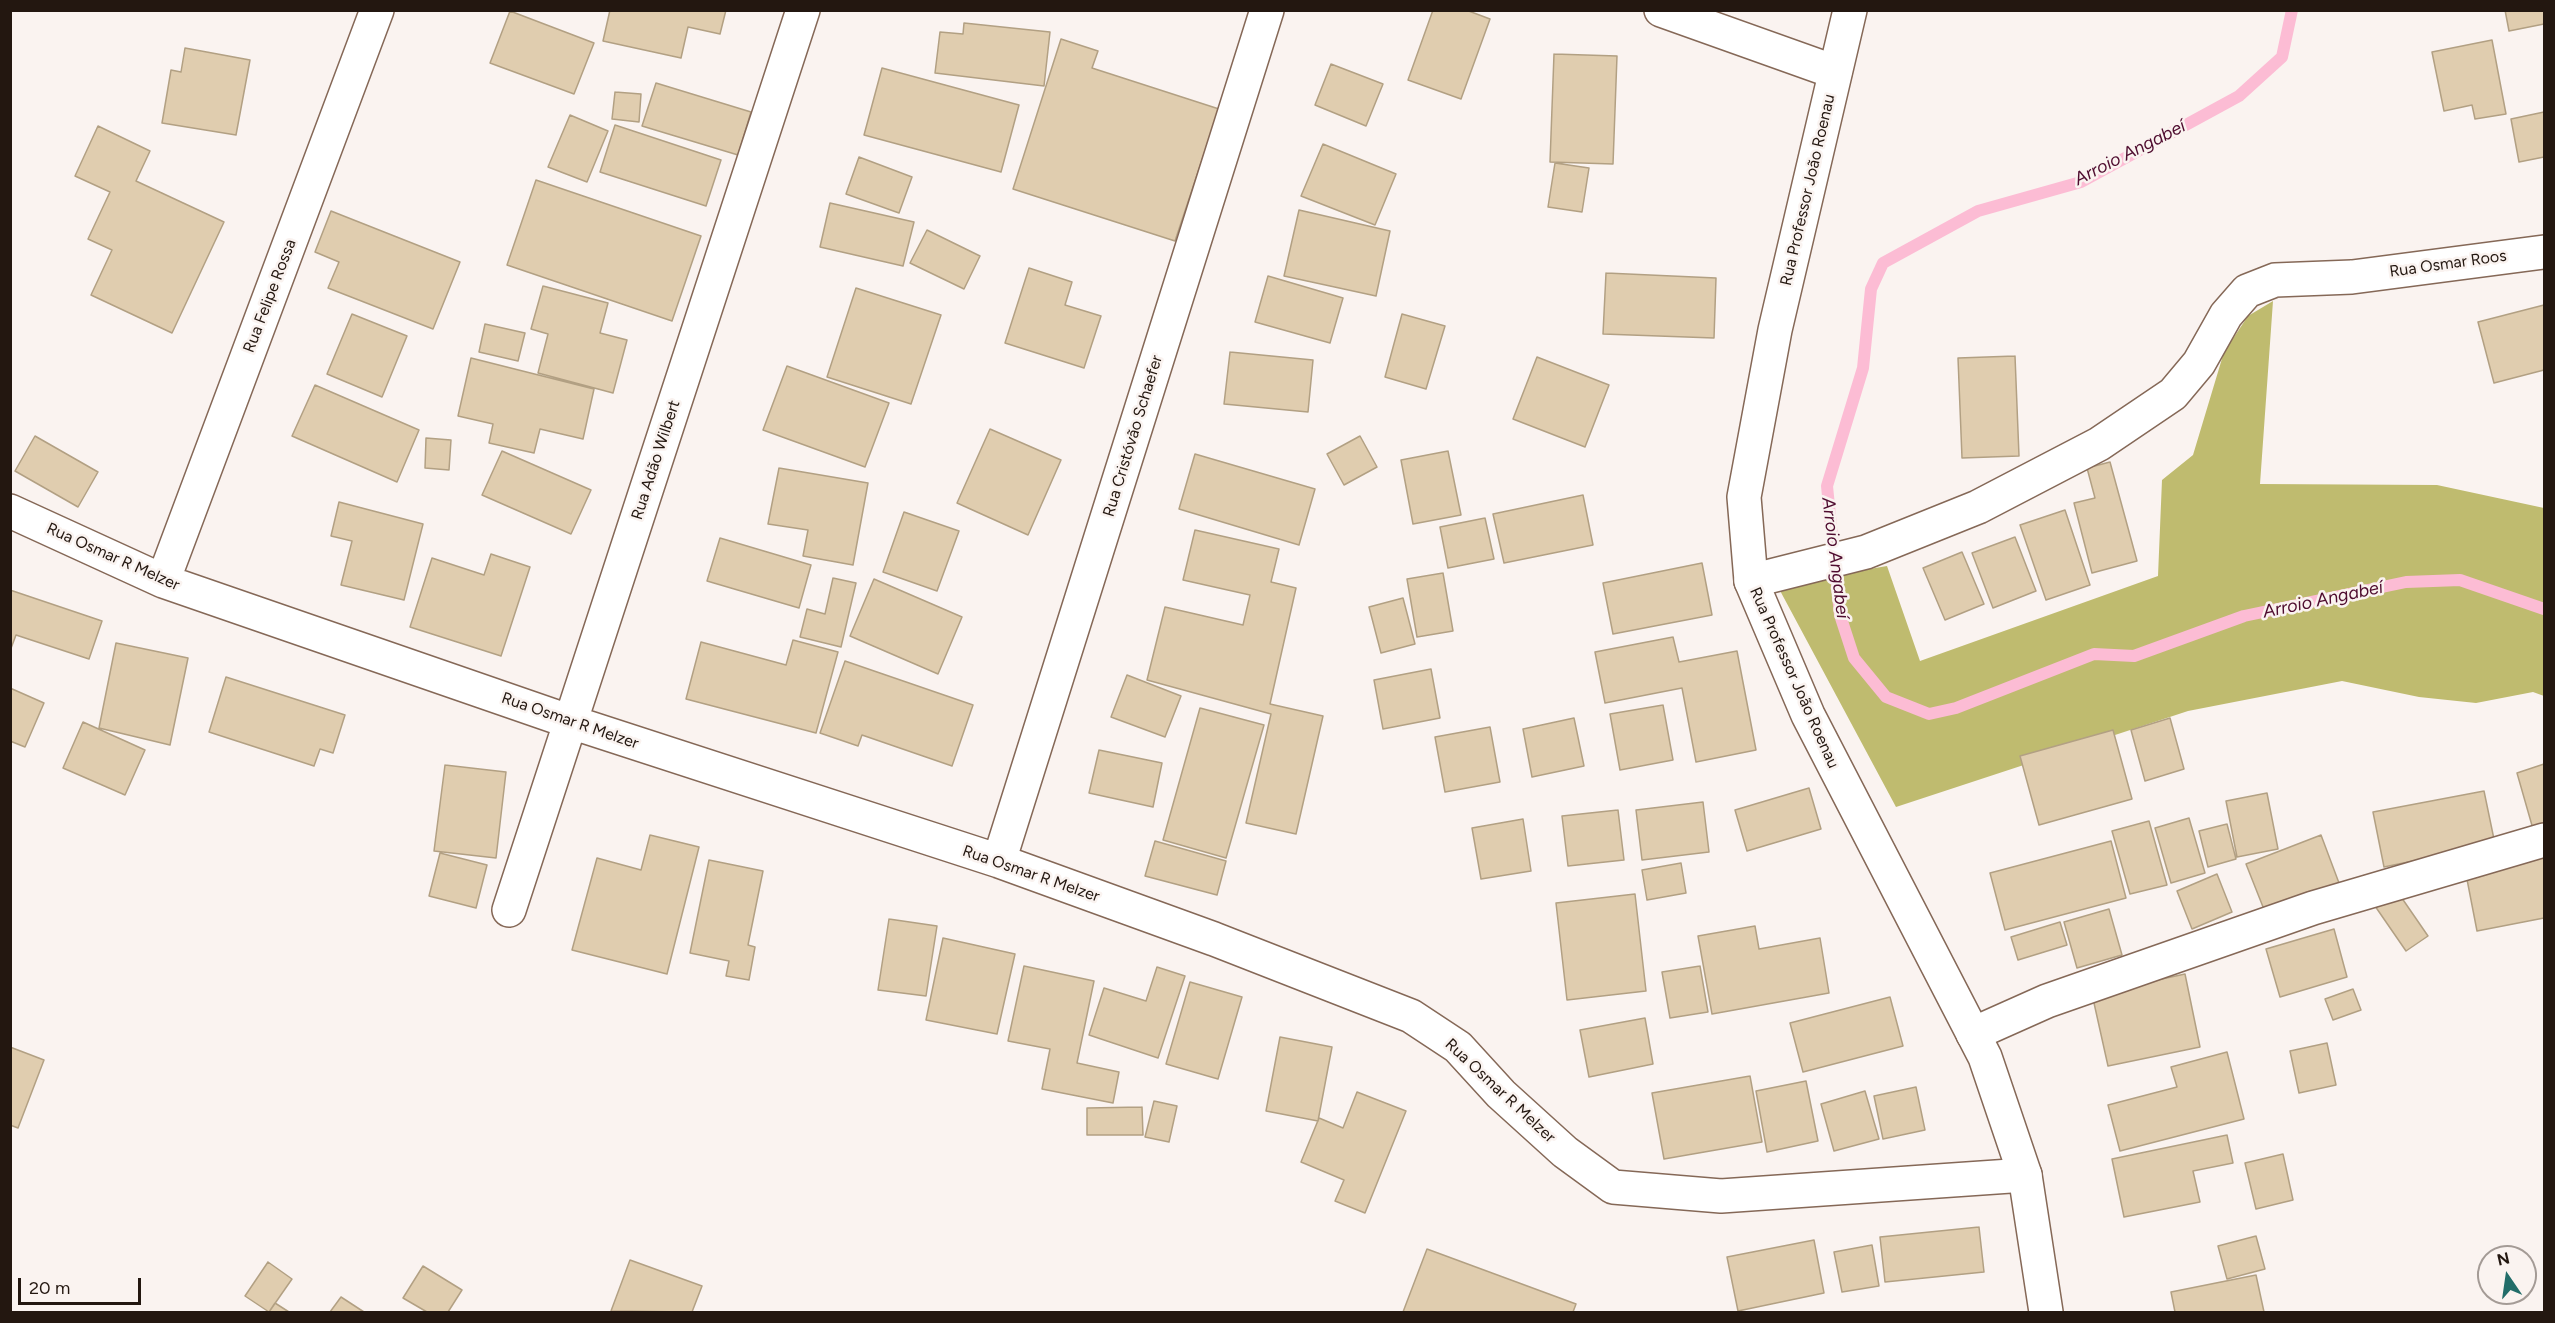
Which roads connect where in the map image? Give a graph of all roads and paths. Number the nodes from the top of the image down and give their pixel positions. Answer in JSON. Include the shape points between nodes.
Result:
{"nodes":[{"id":1,"x":377,"y":10,"type":"edge"},
{"id":2,"x":803,"y":10,"type":"edge"},
{"id":3,"x":1267,"y":10,"type":"edge"},
{"id":4,"x":1661,"y":10,"type":"edge"},
{"id":5,"x":1850,"y":10,"type":"edge"},
{"id":6,"x":1835,"y":72,"type":"junction"},
{"id":7,"x":2544,"y":252,"type":"edge"},
{"id":8,"x":10,"y":511,"type":"edge"},
{"id":9,"x":163,"y":581,"type":"junction"},
{"id":10,"x":1751,"y":581,"type":"junction"},
{"id":11,"x":571,"y":722,"type":"junction"},
{"id":12,"x":2544,"y":840,"type":"edge"},
{"id":13,"x":999,"y":861,"type":"junction"},
{"id":14,"x":509,"y":910,"type":"dead end"},
{"id":15,"x":1973,"y":1034,"type":"junction"},
{"id":16,"x":2025,"y":1175,"type":"junction"},
{"id":17,"x":2046,"y":1312,"type":"edge"}],
"edges":[{"from":1,"to":9,"type":"street","name":"Rua Felipe Rossa"},
{"from":2,"to":11,"type":"street","name":"Rua Adão Wilbert"},
{"from":3,"to":13,"type":"street","name":"Rua Cristóvão Schaefer"},
{"from":4,"to":6,"type":"street"},
{"from":5,"to":6,"type":"street","name":"Rua Professor João Roenau"},
{"from":6,"to":10,"type":"street","name":"Rua Professor João Roenau","via":[[1775,330],[1744,497]]},
{"from":7,"to":10,"type":"street","name":"Rua Osmar Roos","via":[[2352,277],[2275,280],[2247,291],[2226,315],[2199,363],[2172,394],[2099,444],[1978,507],[1861,553]]},
{"from":8,"to":9,"type":"street","name":"Rua Osmar R Melzer"},
{"from":9,"to":11,"type":"street","name":"Rua Osmar R Melzer"},
{"from":10,"to":15,"type":"street","name":"Rua Professor João Roenau","via":[[1808,715]]},
{"from":11,"to":13,"type":"street","name":"Rua Osmar R Melzer"},
{"from":11,"to":14,"type":"street","name":"Rua Adão Wilbert"},
{"from":12,"to":15,"type":"street","via":[[2313,908],[2047,1001]]},
{"from":13,"to":16,"type":"street","name":"Rua Osmar R Melzer","via":[[1411,1016],[1458,1047],[1501,1094],[1565,1152],[1613,1187],[1721,1196]]},
{"from":15,"to":16,"type":"street","name":"Rua Professor João Roenau"},
{"from":16,"to":17,"type":"street","name":"Rua Professor João Roenau"}]}
